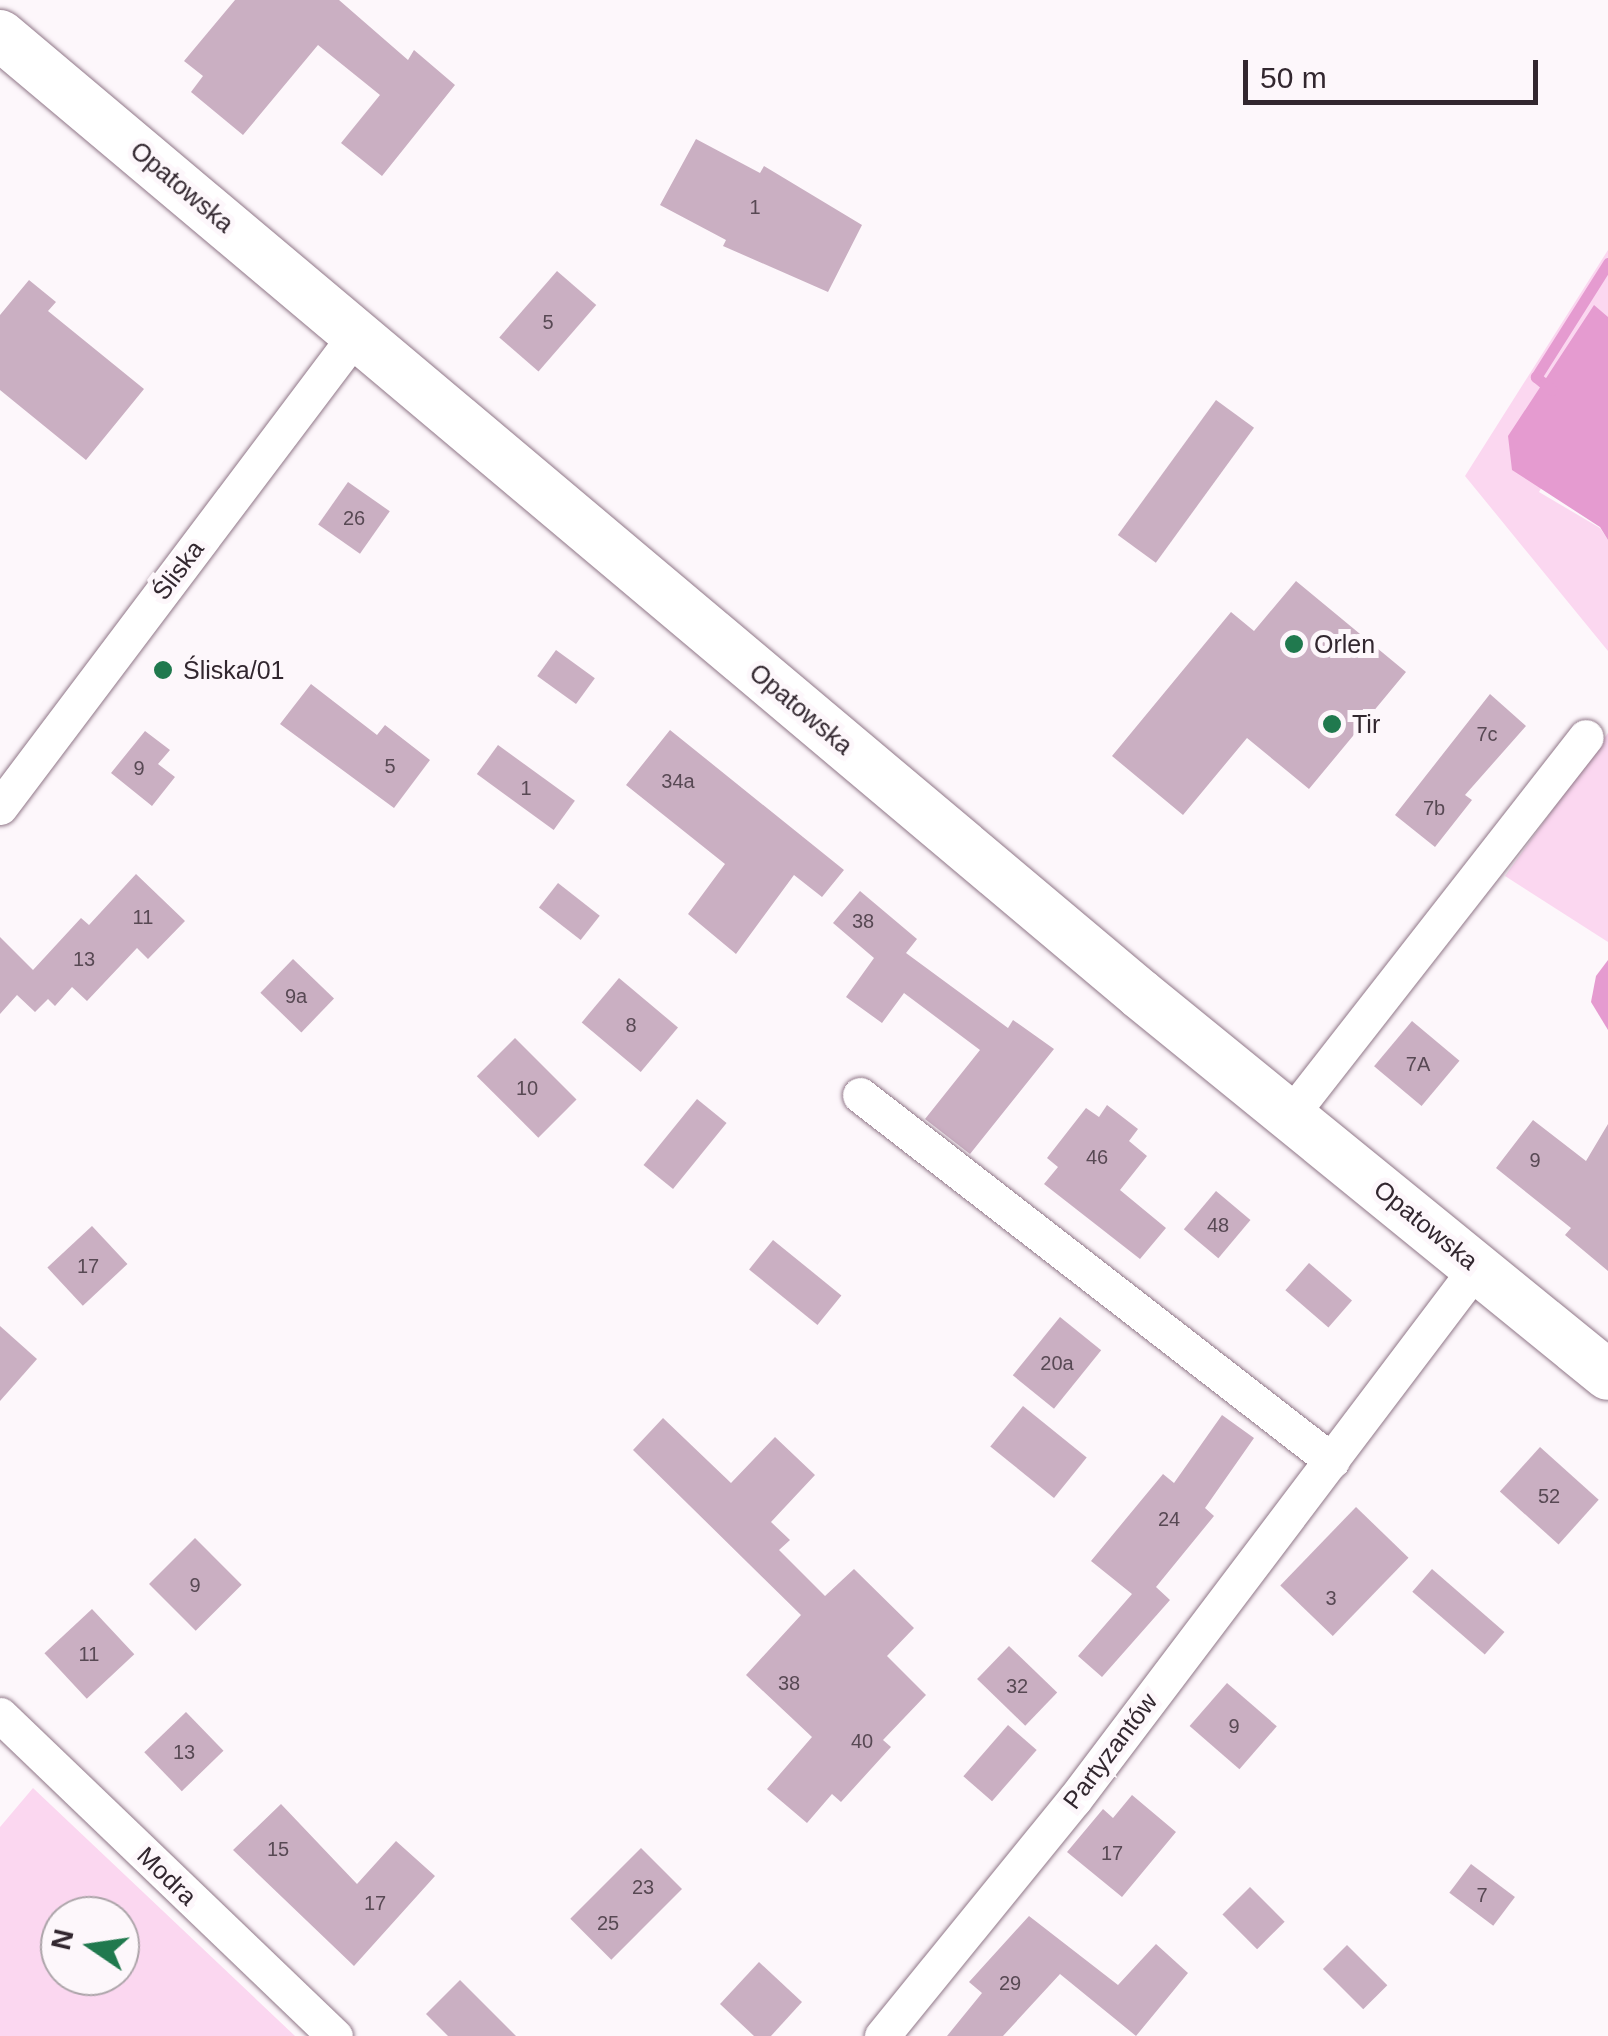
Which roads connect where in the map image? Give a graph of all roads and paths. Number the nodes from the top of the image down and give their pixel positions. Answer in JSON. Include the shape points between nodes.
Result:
{"nodes":[{"id":1,"x":0,"y":36,"type":"edge"},
{"id":2,"x":356,"y":333,"type":"junction"},
{"id":3,"x":1586,"y":737,"type":"dead end"},
{"id":4,"x":0,"y":808,"type":"edge"},
{"id":5,"x":860,"y":1095,"type":"dead end"},
{"id":6,"x":1292,"y":1113,"type":"junction"},
{"id":7,"x":1477,"y":1266,"type":"junction"},
{"id":8,"x":1608,"y":1375,"type":"edge"},
{"id":9,"x":1332,"y":1461,"type":"junction"},
{"id":10,"x":0,"y":1715,"type":"edge"},
{"id":11,"x":334,"y":2036,"type":"edge"},
{"id":12,"x":882,"y":2036,"type":"edge"}],
"edges":[{"from":1,"to":2,"type":"street","name":"Opatowska"},
{"from":2,"to":4,"type":"street","name":"Śliska"},
{"from":2,"to":6,"type":"street","name":"Opatowska","via":[[1140,994]]},
{"from":3,"to":6,"type":"street"},
{"from":5,"to":9,"type":"street"},
{"from":6,"to":7,"type":"street","name":"Opatowska"},
{"from":7,"to":8,"type":"street","name":"Opatowska"},
{"from":7,"to":9,"type":"street","name":"Partyzantów"},
{"from":9,"to":12,"type":"street","name":"Partyzantów","via":[[1074,1800]]},
{"from":10,"to":11,"type":"street","name":"Modra"}]}
